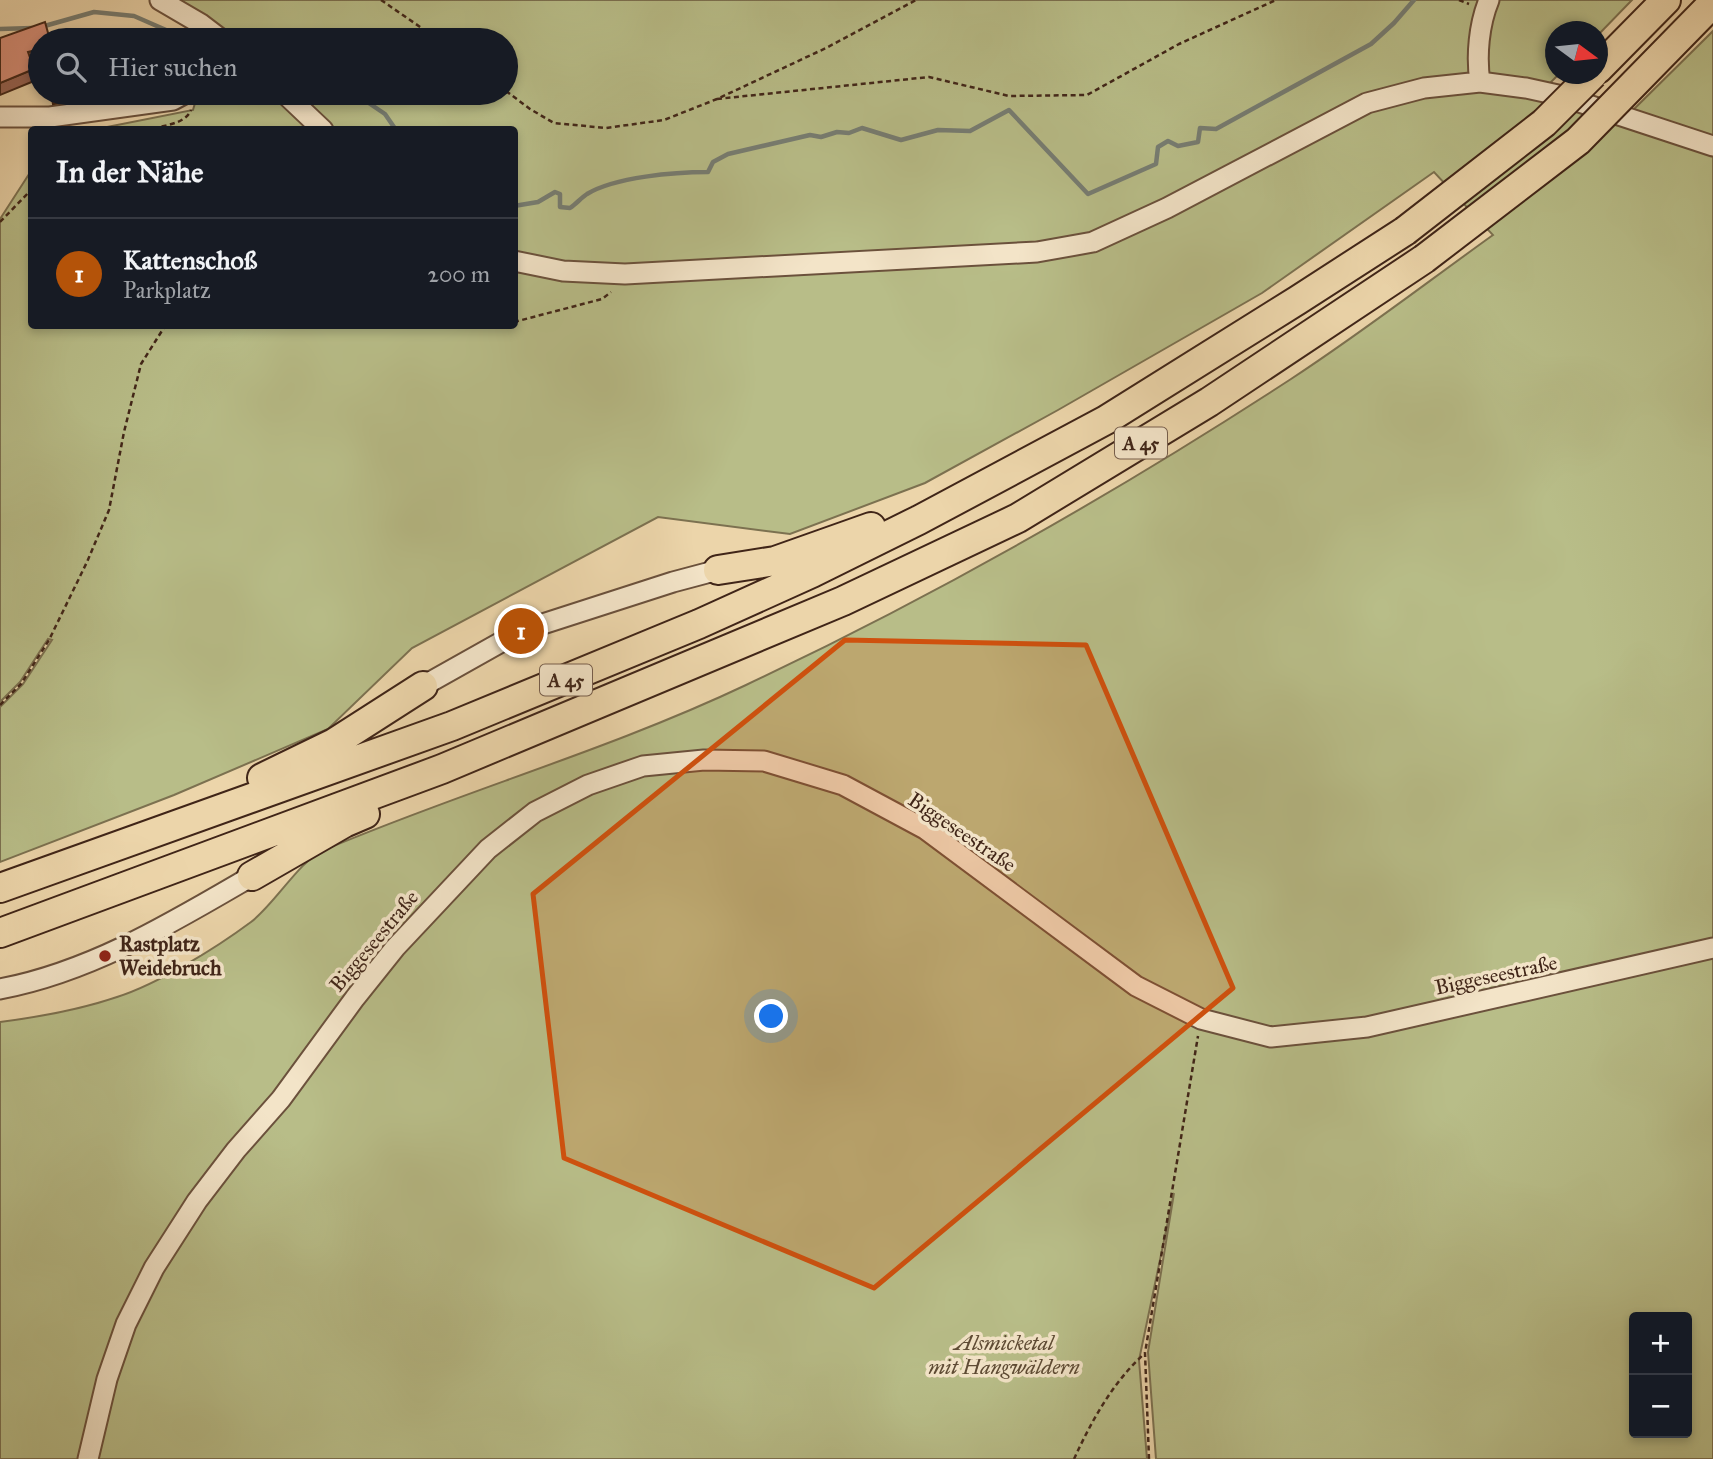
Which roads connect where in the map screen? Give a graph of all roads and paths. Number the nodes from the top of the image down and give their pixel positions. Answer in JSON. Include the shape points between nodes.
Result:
{"nodes":[{"id":1,"x":160,"y":0,"type":"edge"},
{"id":2,"x":381,"y":0,"type":"edge"},
{"id":3,"x":916,"y":0,"type":"edge"},
{"id":4,"x":1276,"y":0,"type":"edge"},
{"id":5,"x":1489,"y":0,"type":"edge"},
{"id":6,"x":1666,"y":0,"type":"edge"},
{"id":7,"x":1713,"y":3,"type":"edge"},
{"id":8,"x":193,"y":24,"type":"edge"},
{"id":9,"x":422,"y":28,"type":"edge"},
{"id":10,"x":1608,"y":59,"type":"edge"},
{"id":11,"x":1480,"y":82,"type":"junction"},
{"id":12,"x":1583,"y":84,"type":"edge"},
{"id":13,"x":717,"y":99,"type":"junction"},
{"id":14,"x":518,"y":100,"type":"edge"},
{"id":15,"x":137,"y":105,"type":"edge"},
{"id":16,"x":297,"y":105,"type":"edge"},
{"id":17,"x":0,"y":117,"type":"edge"},
{"id":18,"x":319,"y":126,"type":"edge"},
{"id":19,"x":1713,"y":146,"type":"edge"},
{"id":20,"x":28,"y":193,"type":"edge"},
{"id":21,"x":0,"y":222,"type":"edge"},
{"id":22,"x":518,"y":262,"type":"edge"},
{"id":23,"x":625,"y":274,"type":"junction"},
{"id":24,"x":518,"y":321,"type":"edge"},
{"id":25,"x":163,"y":329,"type":"edge"},
{"id":26,"x":919,"y":520,"type":"junction"},
{"id":27,"x":718,"y":570,"type":"joint"},
{"id":28,"x":424,"y":686,"type":"joint"},
{"id":29,"x":0,"y":705,"type":"edge"},
{"id":30,"x":442,"y":768,"type":"junction"},
{"id":31,"x":203,"y":813,"type":"junction"},
{"id":32,"x":252,"y":876,"type":"joint"},
{"id":33,"x":0,"y":888,"type":"edge"},
{"id":34,"x":0,"y":933,"type":"edge"},
{"id":35,"x":1713,"y":948,"type":"edge"},
{"id":36,"x":0,"y":989,"type":"edge"},
{"id":37,"x":1201,"y":1018,"type":"junction"},
{"id":38,"x":1145,"y":1353,"type":"junction"},
{"id":39,"x":88,"y":1459,"type":"edge"},
{"id":40,"x":1074,"y":1459,"type":"edge"},
{"id":41,"x":1149,"y":1459,"type":"edge"}],
"edges":[{"from":1,"to":8,"type":"street"},
{"from":2,"to":9,"type":"path"},
{"from":3,"to":13,"type":"path"},
{"from":4,"to":13,"type":"path","via":[[1179,44],[1087,95],[1009,96],[929,77]]},
{"from":5,"to":11,"type":"street","via":[[1479,50]]},
{"from":6,"to":10,"type":"highway"},
{"from":7,"to":30,"type":"highway","number":"A 45","bridge":true,"via":[[1578,141],[1424,259],[1209,402],[1018,518],[843,601]]},
{"from":11,"to":19,"type":"street","via":[[1558,95]]},
{"from":11,"to":23,"type":"street","via":[[1423,88],[1367,103],[1093,242],[1037,252]]},
{"from":12,"to":26,"type":"highway","number":"A 45","bridge":true,"via":[[1544,123],[1405,231],[1106,420]]},
{"from":13,"to":14,"type":"path","via":[[664,120],[606,128],[554,123]]},
{"from":15,"to":17,"type":"street","via":[[50,117]]},
{"from":16,"to":18,"type":"street"},
{"from":20,"to":21,"type":"path"},
{"from":22,"to":23,"type":"street","via":[[563,271]]},
{"from":23,"to":24,"type":"path","via":[[602,299]]},
{"from":25,"to":29,"type":"path","via":[[141,364],[109,510],[87,562],[49,640],[21,684]]},
{"from":26,"to":27,"type":"highway","via":[[879,524],[775,561]]},
{"from":26,"to":31,"type":"highway","number":"A 45","via":[[812,573],[584,673],[327,772]]},
{"from":27,"to":28,"type":"street","via":[[521,631]]},
{"from":28,"to":31,"type":"highway","via":[[334,743],[223,796]]},
{"from":30,"to":32,"type":"highway","via":[[393,803],[344,823]]},
{"from":30,"to":34,"type":"highway","number":"A 45"},
{"from":31,"to":33,"type":"highway","number":"A 45"},
{"from":32,"to":36,"type":"street","via":[[105,956]]},
{"from":35,"to":37,"type":"street","name":"Biggeseestraße","via":[[1367,1027],[1271,1037]]},
{"from":37,"to":38,"type":"path"},
{"from":37,"to":39,"type":"street","name":"Biggeseestraße","via":[[1136,986],[925,830],[843,785],[764,761],[704,760],[643,766],[588,785],[535,813],[488,849],[443,895],[387,958],[281,1100],[197,1201],[154,1268],[126,1324]]},
{"from":38,"to":40,"type":"path","via":[[1111,1392]]},
{"from":38,"to":41,"type":"path"}]}
